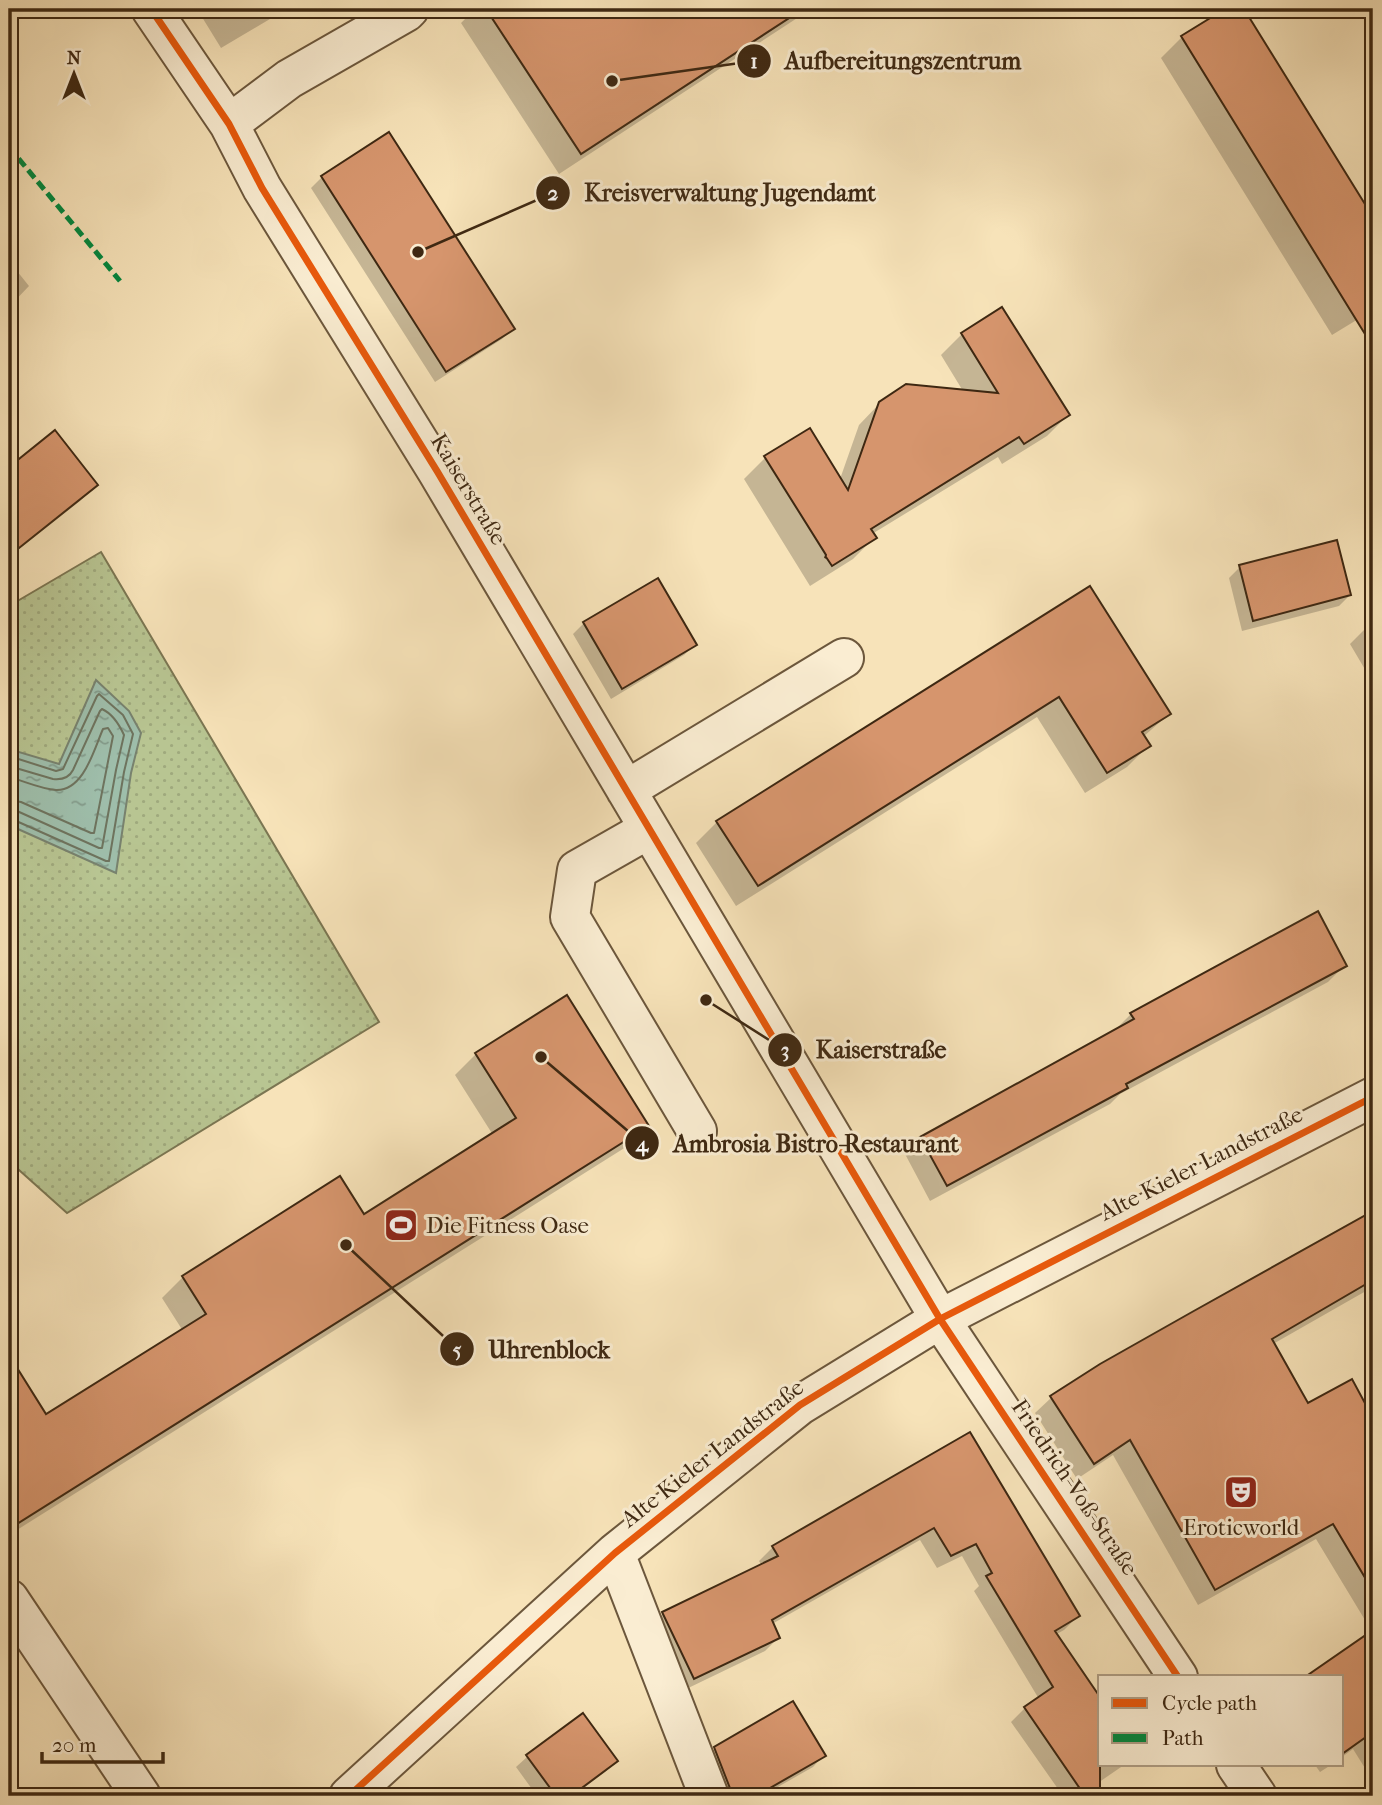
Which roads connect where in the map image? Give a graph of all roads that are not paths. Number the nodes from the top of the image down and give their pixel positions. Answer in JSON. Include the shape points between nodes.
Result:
{"nodes":[{"id":1,"x":151,"y":9,"type":"edge"},
{"id":2,"x":409,"y":9,"type":"edge"},
{"id":3,"x":229,"y":124,"type":"junction"},
{"id":4,"x":844,"y":658,"type":"dead end"},
{"id":5,"x":626,"y":790,"type":"junction"},
{"id":6,"x":649,"y":829,"type":"junction"},
{"id":7,"x":1373,"y":1097,"type":"edge"},
{"id":8,"x":697,"y":1131,"type":"dead end"},
{"id":9,"x":940,"y":1318,"type":"junction"},
{"id":10,"x":615,"y":1553,"type":"junction"},
{"id":11,"x":9,"y":1599,"type":"edge"},
{"id":12,"x":1177,"y":1675,"type":"edge"},
{"id":13,"x":1237,"y":1766,"type":"edge"},
{"id":14,"x":141,"y":1796,"type":"edge"},
{"id":15,"x":349,"y":1796,"type":"edge"},
{"id":16,"x":709,"y":1796,"type":"edge"},
{"id":17,"x":1257,"y":1796,"type":"edge"}],
"edges":[{"from":1,"to":3,"type":"street","name":"Kaiserstraße"},
{"from":2,"to":3,"type":"street","via":[[289,79]]},
{"from":3,"to":5,"type":"street","name":"Kaiserstraße","via":[[262,188]]},
{"from":4,"to":5,"type":"street"},
{"from":5,"to":6,"type":"street","name":"Kaiserstraße"},
{"from":6,"to":8,"type":"street","via":[[577,870],[570,917]]},
{"from":6,"to":9,"type":"street","name":"Kaiserstraße"},
{"from":7,"to":9,"type":"street","name":"Alte Kieler Landstraße"},
{"from":9,"to":10,"type":"street","name":"Alte Kieler Landstraße","via":[[800,1405]]},
{"from":9,"to":12,"type":"street","name":"Friedrich-Voß-Straße"},
{"from":10,"to":15,"type":"street","name":"Alte Kieler Landstraße"},
{"from":10,"to":16,"type":"street"},
{"from":11,"to":14,"type":"street"},
{"from":13,"to":17,"type":"street"}]}
